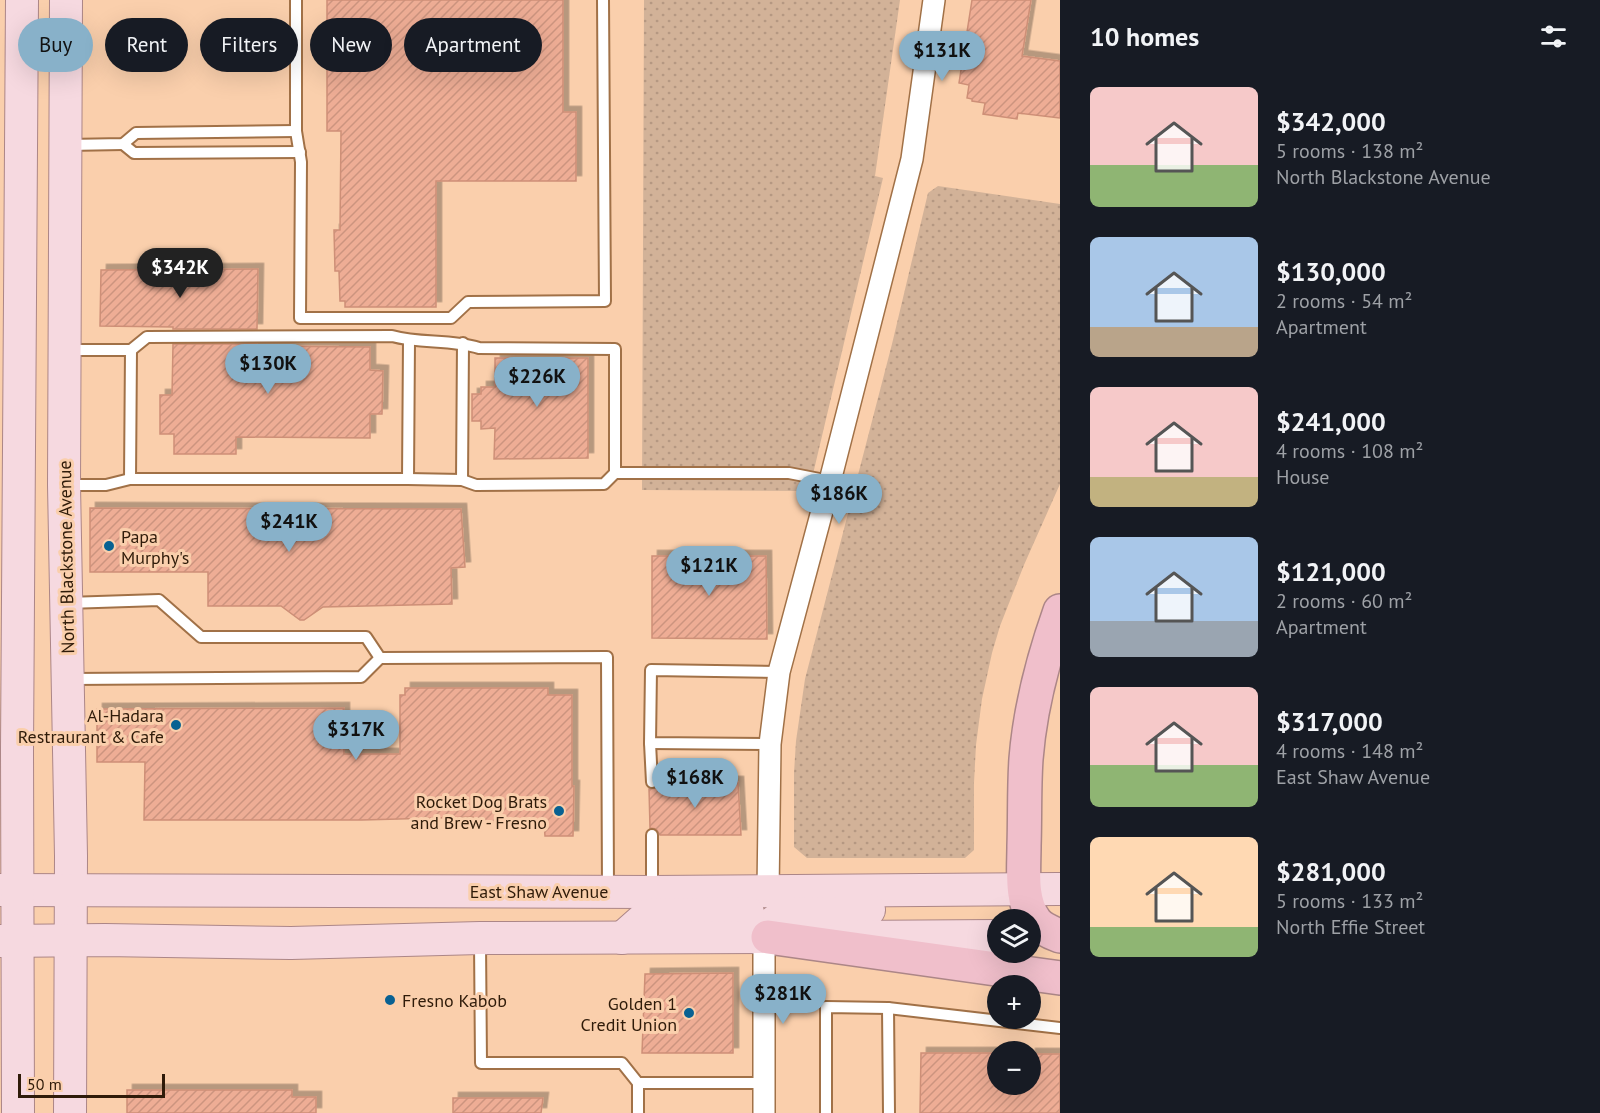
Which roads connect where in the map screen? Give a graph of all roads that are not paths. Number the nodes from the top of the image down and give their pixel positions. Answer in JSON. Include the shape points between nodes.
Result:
{"nodes":[{"id":1,"x":22,"y":0,"type":"edge"},
{"id":2,"x":66,"y":0,"type":"edge"},
{"id":3,"x":296,"y":0,"type":"edge"},
{"id":4,"x":603,"y":0,"type":"edge"},
{"id":5,"x":934,"y":0,"type":"edge"},
{"id":6,"x":296,"y":131,"type":"junction"},
{"id":7,"x":123,"y":144,"type":"junction"},
{"id":8,"x":65,"y":145,"type":"junction"},
{"id":9,"x":300,"y":152,"type":"junction"},
{"id":10,"x":409,"y":341,"type":"junction"},
{"id":11,"x":463,"y":343,"type":"junction"},
{"id":12,"x":65,"y":350,"type":"junction"},
{"id":13,"x":130,"y":350,"type":"junction"},
{"id":14,"x":615,"y":473,"type":"junction"},
{"id":15,"x":130,"y":479,"type":"junction"},
{"id":16,"x":408,"y":479,"type":"junction"},
{"id":17,"x":462,"y":480,"type":"junction"},
{"id":18,"x":830,"y":481,"type":"junction"},
{"id":19,"x":64,"y":485,"type":"junction"},
{"id":20,"x":65,"y":604,"type":"junction"},
{"id":21,"x":1060,"y":611,"type":"edge"},
{"id":22,"x":380,"y":658,"type":"junction"},
{"id":23,"x":779,"y":672,"type":"junction"},
{"id":24,"x":68,"y":679,"type":"junction"},
{"id":25,"x":650,"y":742,"type":"junction"},
{"id":26,"x":770,"y":744,"type":"junction"},
{"id":27,"x":652,"y":782,"type":"dead end"},
{"id":28,"x":652,"y":835,"type":"dead end"},
{"id":29,"x":1024,"y":889,"type":"junction"},
{"id":30,"x":1060,"y":889,"type":"edge"},
{"id":31,"x":9,"y":890,"type":"edge"},
{"id":32,"x":71,"y":890,"type":"junction"},
{"id":33,"x":608,"y":891,"type":"junction"},
{"id":34,"x":652,"y":892,"type":"junction"},
{"id":35,"x":768,"y":892,"type":"junction"},
{"id":36,"x":987,"y":936,"type":"edge"},
{"id":37,"x":1041,"y":936,"type":"edge"},
{"id":38,"x":1060,"y":936,"type":"edge"},
{"id":39,"x":766,"y":937,"type":"junction"},
{"id":40,"x":480,"y":938,"type":"junction"},
{"id":41,"x":622,"y":938,"type":"junction"},
{"id":42,"x":70,"y":940,"type":"junction"},
{"id":43,"x":9,"y":941,"type":"edge"},
{"id":44,"x":1060,"y":978,"type":"edge"},
{"id":45,"x":888,"y":1008,"type":"junction"},
{"id":46,"x":1060,"y":1028,"type":"edge"},
{"id":47,"x":638,"y":1083,"type":"junction"},
{"id":48,"x":764,"y":1083,"type":"junction"},
{"id":49,"x":18,"y":1113,"type":"edge"},
{"id":50,"x":70,"y":1113,"type":"edge"},
{"id":51,"x":638,"y":1113,"type":"edge"},
{"id":52,"x":764,"y":1113,"type":"edge"},
{"id":53,"x":826,"y":1113,"type":"edge"},
{"id":54,"x":889,"y":1113,"type":"edge"}],
"edges":[{"from":1,"to":31,"type":"main road"},
{"from":2,"to":8,"type":"main road","name":"North Blackstone Avenue"},
{"from":3,"to":6,"type":"lane"},
{"from":4,"to":9,"type":"lane","via":[[605,301],[468,302],[451,318],[300,318]]},
{"from":5,"to":18,"type":"street","via":[[912,159]]},
{"from":6,"to":7,"type":"lane","via":[[135,133]]},
{"from":6,"to":9,"type":"lane"},
{"from":7,"to":8,"type":"lane"},
{"from":7,"to":9,"type":"lane","via":[[134,153]]},
{"from":8,"to":12,"type":"main road","name":"North Blackstone Avenue"},
{"from":10,"to":11,"type":"lane"},
{"from":10,"to":13,"type":"lane","via":[[392,336],[147,337]]},
{"from":10,"to":16,"type":"lane"},
{"from":11,"to":14,"type":"lane","via":[[479,348],[615,349]]},
{"from":11,"to":17,"type":"lane"},
{"from":12,"to":13,"type":"lane"},
{"from":12,"to":19,"type":"main road","name":"North Blackstone Avenue"},
{"from":13,"to":15,"type":"lane"},
{"from":14,"to":17,"type":"lane","via":[[604,484],[476,485]]},
{"from":14,"to":18,"type":"lane","via":[[789,473]]},
{"from":15,"to":16,"type":"lane"},
{"from":15,"to":19,"type":"lane","via":[[106,485]]},
{"from":16,"to":17,"type":"lane"},
{"from":18,"to":23,"type":"street"},
{"from":19,"to":20,"type":"main road","name":"North Blackstone Avenue"},
{"from":20,"to":22,"type":"lane","via":[[159,600],[201,637],[366,637]]},
{"from":20,"to":24,"type":"main road","name":"North Blackstone Avenue"},
{"from":21,"to":29,"type":"highway","via":[[1040,671],[1031,716],[1025,779]]},
{"from":22,"to":24,"type":"lane","via":[[361,677]]},
{"from":22,"to":33,"type":"lane","via":[[607,657]]},
{"from":23,"to":25,"type":"lane","via":[[651,670]]},
{"from":23,"to":26,"type":"street"},
{"from":24,"to":32,"type":"main road","name":"North Blackstone Avenue"},
{"from":25,"to":26,"type":"lane"},
{"from":25,"to":27,"type":"lane"},
{"from":26,"to":35,"type":"street"},
{"from":28,"to":34,"type":"lane"},
{"from":29,"to":30,"type":"main road","name":"East Shaw Avenue"},
{"from":29,"to":35,"type":"main road","name":"East Shaw Avenue"},
{"from":29,"to":38,"type":"highway","via":[[1036,922]]},
{"from":29,"to":39,"type":"main road","via":[[854,913],[790,914],[770,924]]},
{"from":31,"to":32,"type":"main road","name":"East Shaw Avenue"},
{"from":31,"to":43,"type":"main road"},
{"from":32,"to":33,"type":"main road","name":"East Shaw Avenue"},
{"from":32,"to":42,"type":"main road","name":"North Blackstone Avenue"},
{"from":33,"to":34,"type":"main road","name":"East Shaw Avenue"},
{"from":34,"to":35,"type":"main road","name":"East Shaw Avenue"},
{"from":35,"to":41,"type":"main road","via":[[756,912],[648,915]]},
{"from":36,"to":39,"type":"main road"},
{"from":37,"to":38,"type":"main road"},
{"from":39,"to":41,"type":"main road"},
{"from":39,"to":44,"type":"highway"},
{"from":39,"to":48,"type":"street"},
{"from":40,"to":41,"type":"main road"},
{"from":40,"to":42,"type":"main road","via":[[291,943]]},
{"from":40,"to":47,"type":"lane","via":[[480,1063],[622,1063]]},
{"from":42,"to":43,"type":"main road"},
{"from":42,"to":50,"type":"main road","name":"North Blackstone Avenue"},
{"from":43,"to":49,"type":"main road"},
{"from":45,"to":46,"type":"lane"},
{"from":45,"to":53,"type":"lane","via":[[826,1008]]},
{"from":45,"to":54,"type":"lane"},
{"from":47,"to":48,"type":"lane"},
{"from":47,"to":51,"type":"lane"},
{"from":48,"to":52,"type":"street"}]}
